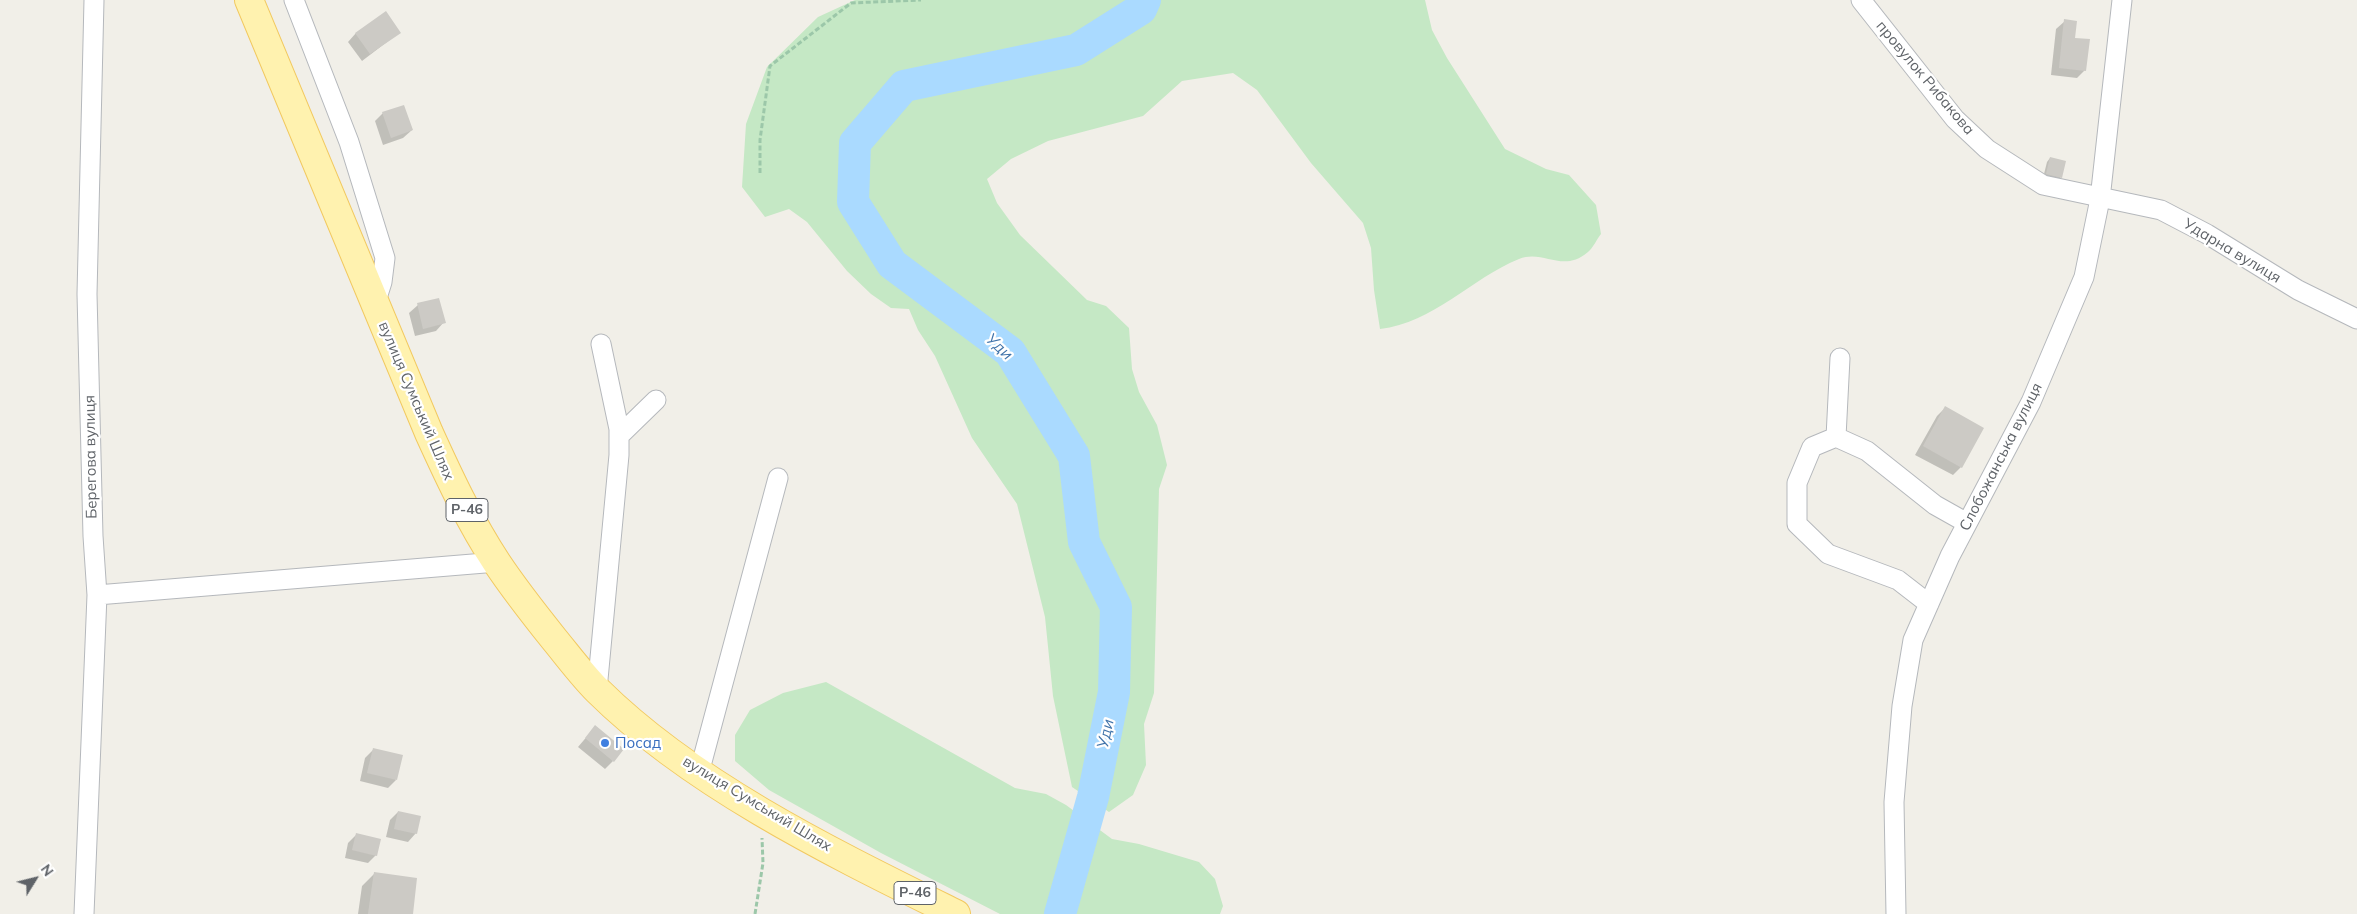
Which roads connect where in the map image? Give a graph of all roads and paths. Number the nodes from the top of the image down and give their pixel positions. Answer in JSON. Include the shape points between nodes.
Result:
{"nodes":[{"id":1,"x":94,"y":0,"type":"edge"},
{"id":2,"x":249,"y":0,"type":"edge"},
{"id":3,"x":294,"y":0,"type":"edge"},
{"id":4,"x":921,"y":0,"type":"edge"},
{"id":5,"x":1861,"y":0,"type":"edge"},
{"id":6,"x":2122,"y":0,"type":"edge"},
{"id":7,"x":852,"y":2,"type":"edge"},
{"id":8,"x":760,"y":174,"type":"dead end"},
{"id":9,"x":2100,"y":199,"type":"junction"},
{"id":10,"x":375,"y":304,"type":"junction"},
{"id":11,"x":2357,"y":319,"type":"edge"},
{"id":12,"x":601,"y":344,"type":"dead end"},
{"id":13,"x":1840,"y":358,"type":"dead end"},
{"id":14,"x":656,"y":400,"type":"dead end"},
{"id":15,"x":619,"y":436,"type":"junction"},
{"id":16,"x":1836,"y":437,"type":"junction"},
{"id":17,"x":778,"y":478,"type":"dead end"},
{"id":18,"x":1967,"y":523,"type":"junction"},
{"id":19,"x":497,"y":562,"type":"junction"},
{"id":20,"x":96,"y":595,"type":"junction"},
{"id":21,"x":1929,"y":604,"type":"junction"},
{"id":22,"x":597,"y":690,"type":"junction"},
{"id":23,"x":699,"y":773,"type":"junction"},
{"id":24,"x":760,"y":810,"type":"junction"},
{"id":25,"x":84,"y":914,"type":"edge"},
{"id":26,"x":755,"y":914,"type":"edge"},
{"id":27,"x":956,"y":914,"type":"edge"},
{"id":28,"x":1896,"y":914,"type":"edge"}],
"edges":[{"from":1,"to":20,"type":"street","name":"Берегова вулиця","via":[[87,294]]},
{"from":2,"to":10,"type":"main road","name":"вулиця Сумський Шлях","number":"Р-46"},
{"from":3,"to":10,"type":"street","name":"вулиця Сумський Шлях","via":[[349,142],[386,258]]},
{"from":4,"to":7,"type":"path"},
{"from":5,"to":9,"type":"street","name":"провулок Рибакова","via":[[1955,119],[1987,149],[2043,186]]},
{"from":6,"to":9,"type":"street","name":"Слобожанська вулиця"},
{"from":7,"to":8,"type":"path","via":[[770,66],[760,140]]},
{"from":9,"to":11,"type":"street","name":"Ударна вулиця","via":[[2161,210],[2298,290]]},
{"from":9,"to":18,"type":"street","name":"Слобожанська вулиця","via":[[2084,277],[2031,402]]},
{"from":10,"to":19,"type":"main road","name":"вулиця Сумський Шлях","number":"Р-46","via":[[455,491]]},
{"from":12,"to":15,"type":"street"},
{"from":13,"to":16,"type":"street"},
{"from":14,"to":15,"type":"street"},
{"from":15,"to":22,"type":"street"},
{"from":16,"to":18,"type":"street","via":[[1867,451],[1935,504]]},
{"from":16,"to":21,"type":"street","via":[[1812,448],[1797,483],[1797,524],[1828,554],[1898,580]]},
{"from":17,"to":23,"type":"street"},
{"from":18,"to":21,"type":"street","name":"Слобожанська вулиця"},
{"from":19,"to":20,"type":"street"},
{"from":19,"to":22,"type":"main road","name":"вулиця Сумський Шлях","number":"Р-46","via":[[526,604]]},
{"from":20,"to":25,"type":"street","name":"Берегова вулиця"},
{"from":21,"to":28,"type":"street","name":"Слобожанська вулиця","via":[[1913,640],[1902,706],[1894,802]]},
{"from":22,"to":23,"type":"main road","name":"вулиця Сумський Шлях","number":"Р-46"},
{"from":23,"to":24,"type":"main road","name":"вулиця Сумський Шлях","number":"Р-46"},
{"from":24,"to":26,"type":"path","via":[[763,863]]},
{"from":24,"to":27,"type":"main road","name":"вулиця Сумський Шлях","number":"Р-46"}]}
